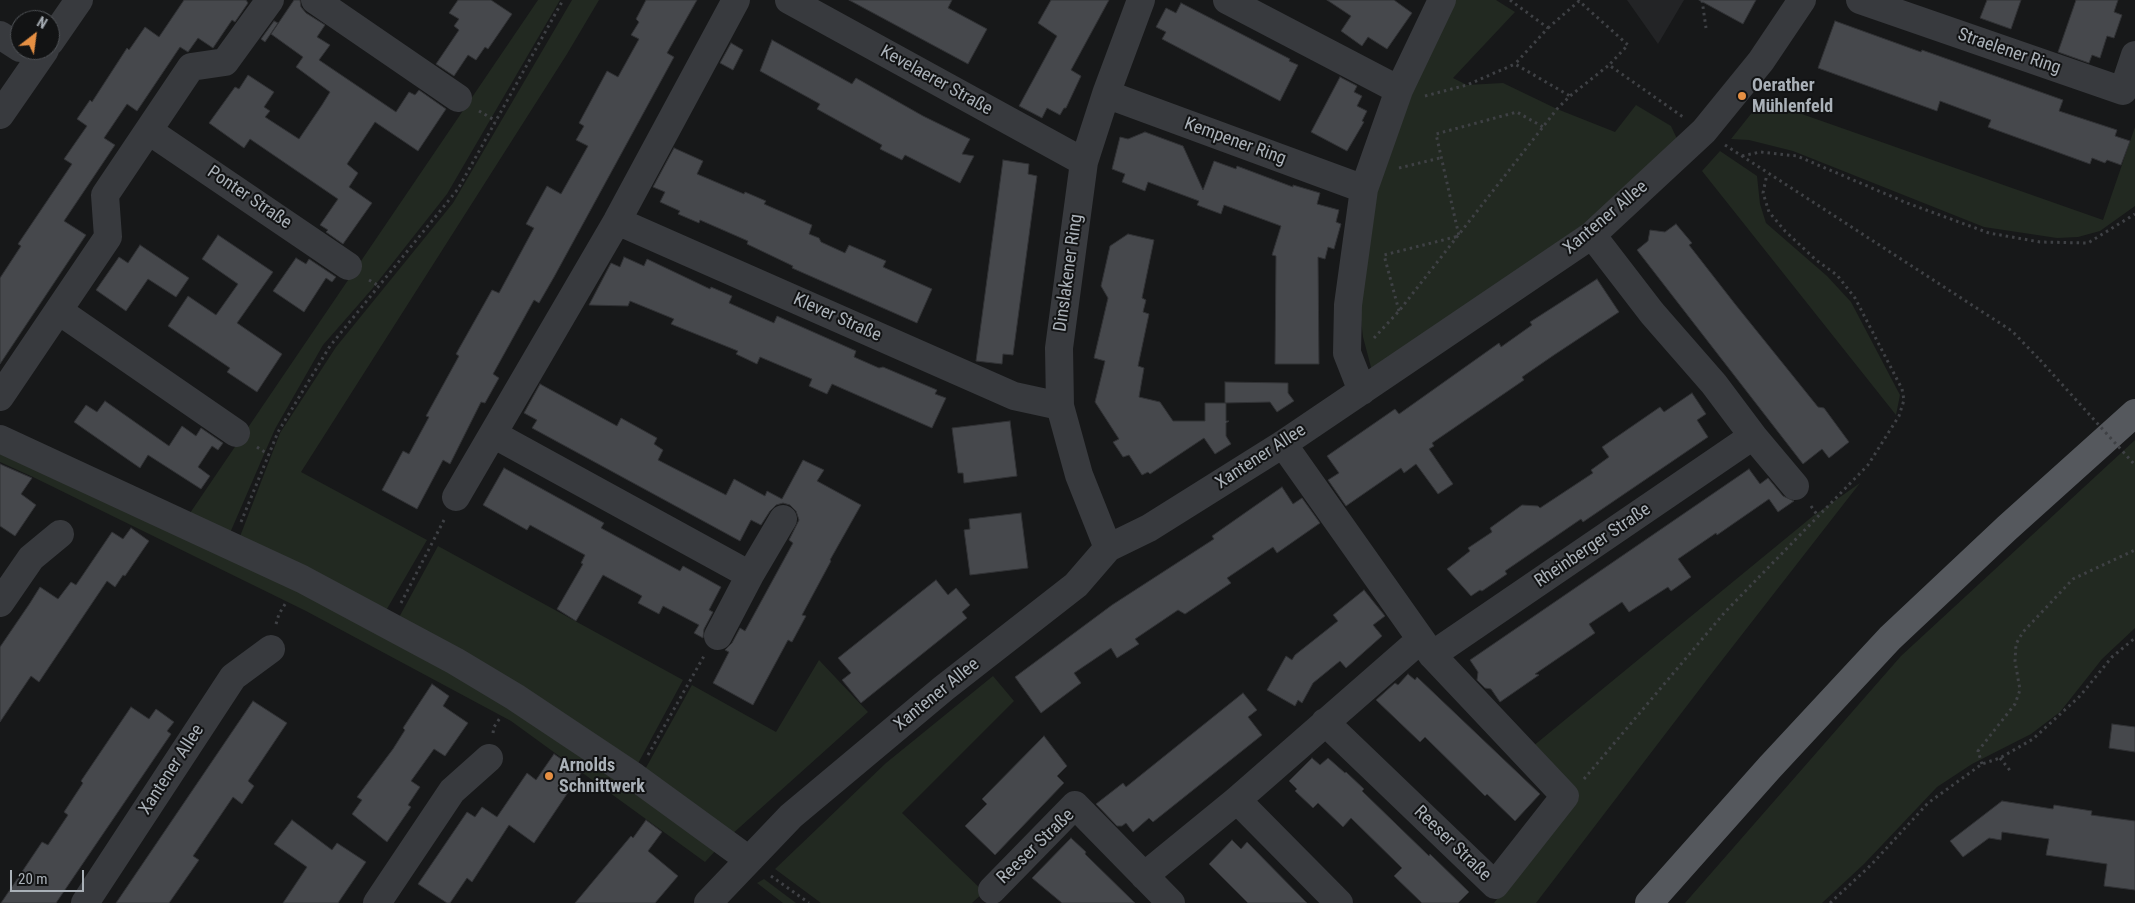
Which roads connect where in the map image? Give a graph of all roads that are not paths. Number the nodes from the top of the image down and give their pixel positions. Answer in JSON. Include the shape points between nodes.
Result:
{"nodes":[{"id":1,"x":79,"y":0,"type":"edge"},
{"id":2,"x":270,"y":0,"type":"edge"},
{"id":3,"x":315,"y":0,"type":"edge"},
{"id":4,"x":736,"y":0,"type":"edge"},
{"id":5,"x":789,"y":0,"type":"edge"},
{"id":6,"x":1141,"y":0,"type":"edge"},
{"id":7,"x":1227,"y":0,"type":"edge"},
{"id":8,"x":1442,"y":0,"type":"edge"},
{"id":9,"x":1802,"y":0,"type":"edge"},
{"id":10,"x":1860,"y":0,"type":"edge"},
{"id":11,"x":60,"y":22,"type":"edge"},
{"id":12,"x":2135,"y":55,"type":"edge"},
{"id":13,"x":30,"y":60,"type":"edge"},
{"id":14,"x":1399,"y":90,"type":"junction"},
{"id":15,"x":1106,"y":94,"type":"junction"},
{"id":16,"x":458,"y":98,"type":"dead end"},
{"id":17,"x":0,"y":115,"type":"edge"},
{"id":18,"x":149,"y":131,"type":"junction"},
{"id":19,"x":1084,"y":162,"type":"junction"},
{"id":20,"x":1364,"y":189,"type":"junction"},
{"id":21,"x":617,"y":220,"type":"junction"},
{"id":22,"x":1592,"y":235,"type":"junction"},
{"id":23,"x":348,"y":266,"type":"dead end"},
{"id":24,"x":59,"y":311,"type":"junction"},
{"id":25,"x":1362,"y":391,"type":"junction"},
{"id":26,"x":0,"y":397,"type":"edge"},
{"id":27,"x":1060,"y":406,"type":"junction"},
{"id":28,"x":2135,"y":413,"type":"edge"},
{"id":29,"x":236,"y":433,"type":"dead end"},
{"id":30,"x":493,"y":434,"type":"junction"},
{"id":31,"x":1753,"y":436,"type":"junction"},
{"id":32,"x":0,"y":439,"type":"edge"},
{"id":33,"x":1283,"y":444,"type":"junction"},
{"id":34,"x":1795,"y":486,"type":"dead end"},
{"id":35,"x":456,"y":497,"type":"road end"},
{"id":36,"x":783,"y":519,"type":"dead end"},
{"id":37,"x":60,"y":534,"type":"dead end"},
{"id":38,"x":1108,"y":548,"type":"junction"},
{"id":39,"x":750,"y":575,"type":"junction"},
{"id":40,"x":0,"y":603,"type":"edge"},
{"id":41,"x":718,"y":636,"type":"road end"},
{"id":42,"x":1426,"y":647,"type":"junction"},
{"id":43,"x":271,"y":649,"type":"road end"},
{"id":44,"x":1325,"y":722,"type":"junction"},
{"id":45,"x":489,"y":758,"type":"road end"},
{"id":46,"x":1238,"y":800,"type":"junction"},
{"id":47,"x":749,"y":860,"type":"junction"},
{"id":48,"x":1144,"y":876,"type":"junction"},
{"id":49,"x":992,"y":890,"type":"dead end"},
{"id":50,"x":85,"y":903,"type":"edge"},
{"id":51,"x":376,"y":903,"type":"edge"},
{"id":52,"x":708,"y":903,"type":"edge"},
{"id":53,"x":1171,"y":903,"type":"edge"},
{"id":54,"x":1339,"y":903,"type":"edge"},
{"id":55,"x":1649,"y":903,"type":"edge"}],
"edges":[{"from":1,"to":11,"type":"street"},
{"from":2,"to":18,"type":"street","via":[[225,62],[191,67]]},
{"from":3,"to":16,"type":"street"},
{"from":4,"to":21,"type":"street"},
{"from":5,"to":19,"type":"street","name":"Kevelaerer Straße"},
{"from":6,"to":15,"type":"street","name":"Dinslakener Ring"},
{"from":7,"to":14,"type":"street"},
{"from":8,"to":14,"type":"street"},
{"from":9,"to":22,"type":"street","name":"Xantener Allee","via":[[1761,61],[1704,132]]},
{"from":10,"to":12,"type":"street","name":"Straelener Ring","via":[[2123,91]]},
{"from":13,"to":17,"type":"street"},
{"from":14,"to":20,"type":"street"},
{"from":15,"to":19,"type":"street","name":"Dinslakener Ring"},
{"from":15,"to":20,"type":"street","name":"Kempener Ring"},
{"from":18,"to":23,"type":"street","name":"Ponter Straße"},
{"from":18,"to":24,"type":"street","via":[[106,196],[108,237]]},
{"from":19,"to":27,"type":"street","name":"Dinslakener Ring","via":[[1059,348]]},
{"from":20,"to":25,"type":"street","via":[[1348,305],[1347,353]]},
{"from":21,"to":27,"type":"street","name":"Klever Straße","via":[[1014,396]]},
{"from":21,"to":30,"type":"street"},
{"from":22,"to":25,"type":"street","name":"Xantener Allee"},
{"from":22,"to":31,"type":"street"},
{"from":24,"to":26,"type":"street"},
{"from":24,"to":29,"type":"street"},
{"from":25,"to":33,"type":"street","name":"Xantener Allee"},
{"from":27,"to":38,"type":"street","name":"Dinslakener Ring","via":[[1079,475]]},
{"from":28,"to":55,"type":"main road","via":[[1890,638]]},
{"from":30,"to":35,"type":"street"},
{"from":30,"to":39,"type":"street"},
{"from":31,"to":34,"type":"street"},
{"from":31,"to":42,"type":"street","name":"Rheinberger Straße"},
{"from":32,"to":47,"type":"street","via":[[302,579],[455,661],[635,777]]},
{"from":33,"to":38,"type":"street","name":"Xantener Allee","via":[[1149,528]]},
{"from":33,"to":42,"type":"street","name":"Reeser Straße"},
{"from":36,"to":39,"type":"street"},
{"from":37,"to":40,"type":"street","via":[[31,558]]},
{"from":38,"to":47,"type":"street","name":"Xantener Allee","via":[[1076,585],[837,777],[791,816]]},
{"from":39,"to":41,"type":"street"},
{"from":42,"to":44,"type":"street"},
{"from":42,"to":44,"type":"street","name":"Reeser Straße","via":[[1565,796],[1495,885]]},
{"from":43,"to":50,"type":"street","name":"Xantener Allee","via":[[234,677]]},
{"from":44,"to":46,"type":"street"},
{"from":45,"to":51,"type":"street","via":[[452,791]]},
{"from":46,"to":48,"type":"street"},
{"from":46,"to":54,"type":"street"},
{"from":47,"to":52,"type":"street","name":"Xantener Allee"},
{"from":48,"to":49,"type":"street","name":"Reeser Straße","via":[[1075,805]]},
{"from":48,"to":53,"type":"street","name":"Reeser Straße"}]}
